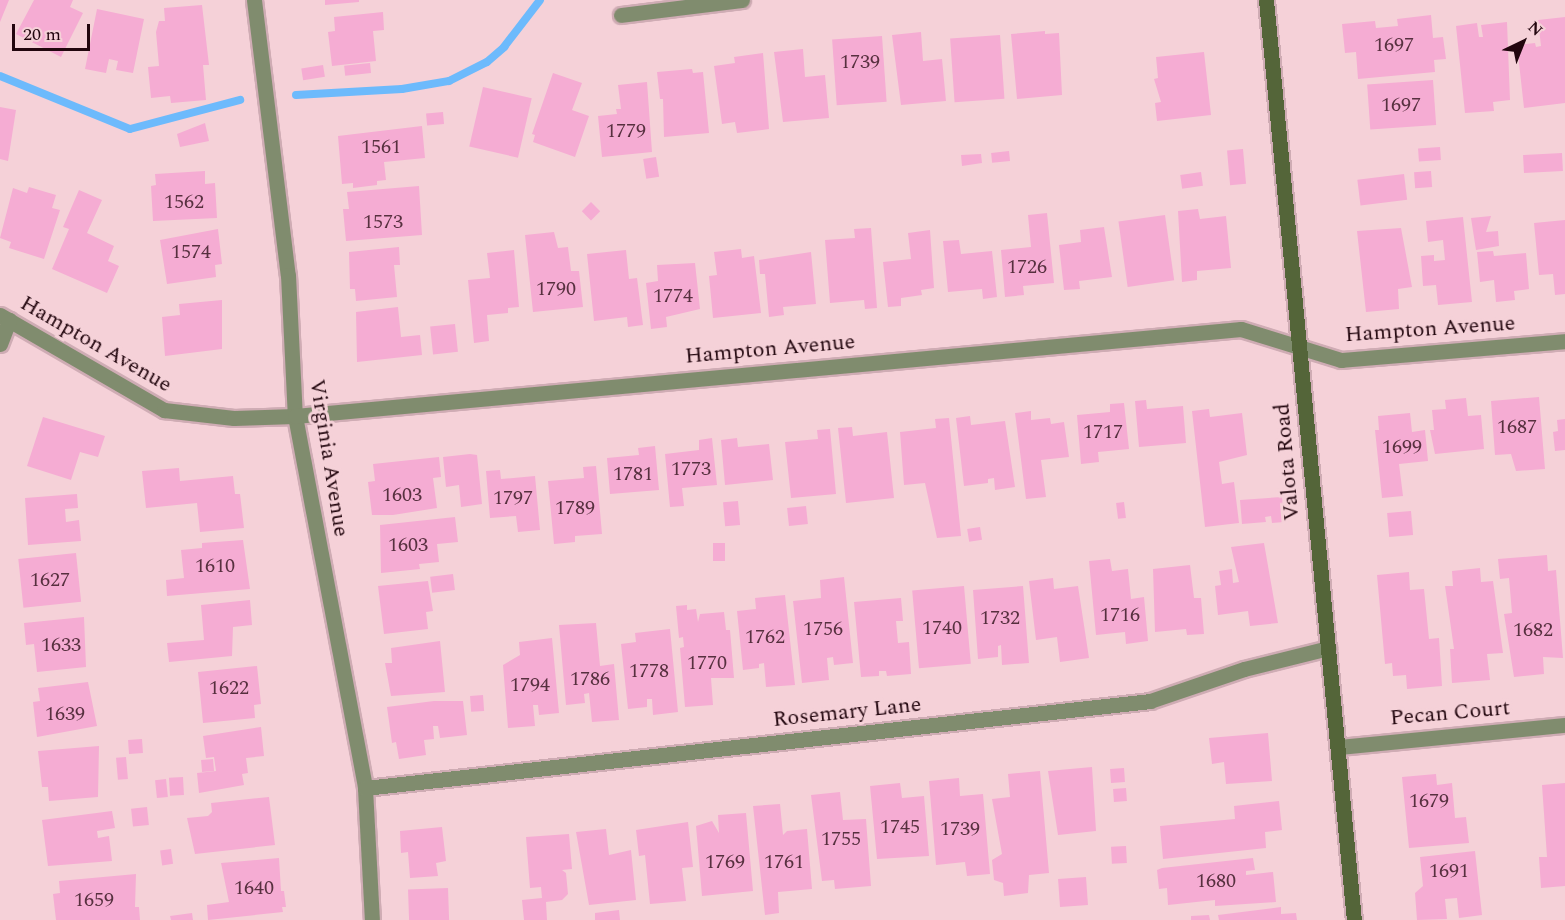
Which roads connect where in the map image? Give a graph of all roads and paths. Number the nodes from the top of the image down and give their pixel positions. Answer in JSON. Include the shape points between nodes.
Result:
{"nodes":[{"id":1,"x":254,"y":0,"type":"edge"},
{"id":2,"x":742,"y":0,"type":"edge"},
{"id":3,"x":1266,"y":0,"type":"edge"},
{"id":4,"x":621,"y":15,"type":"dead end"},
{"id":5,"x":4,"y":317,"type":"edge"},
{"id":6,"x":1565,"y":341,"type":"edge"},
{"id":7,"x":0,"y":344,"type":"edge"},
{"id":8,"x":1299,"y":348,"type":"junction"},
{"id":9,"x":295,"y":416,"type":"junction"},
{"id":10,"x":1328,"y":648,"type":"junction"},
{"id":11,"x":1565,"y":725,"type":"edge"},
{"id":12,"x":1339,"y":747,"type":"junction"},
{"id":13,"x":365,"y":788,"type":"junction"},
{"id":14,"x":372,"y":920,"type":"edge"},
{"id":15,"x":1354,"y":920,"type":"edge"}],
"edges":[{"from":1,"to":9,"type":"street","name":"Virginia Avenue","via":[[288,275]]},
{"from":2,"to":4,"type":"street"},
{"from":3,"to":8,"type":"street","name":"Valota Road"},
{"from":5,"to":7,"type":"street"},
{"from":5,"to":9,"type":"street","name":"Hampton Avenue","via":[[164,410],[234,418]]},
{"from":6,"to":8,"type":"street","name":"Hampton Avenue","via":[[1341,360]]},
{"from":8,"to":9,"type":"street","name":"Hampton Avenue","via":[[1240,329]]},
{"from":8,"to":10,"type":"street","name":"Valota Road"},
{"from":9,"to":13,"type":"street","name":"Virginia Avenue"},
{"from":10,"to":12,"type":"street","name":"Valota Road"},
{"from":10,"to":13,"type":"street","name":"Rosemary Lane","via":[[1244,669],[1150,701]]},
{"from":11,"to":12,"type":"street","name":"Pecan Court"},
{"from":12,"to":15,"type":"street","name":"Valota Road"},
{"from":13,"to":14,"type":"street","name":"Virginia Avenue"}]}
